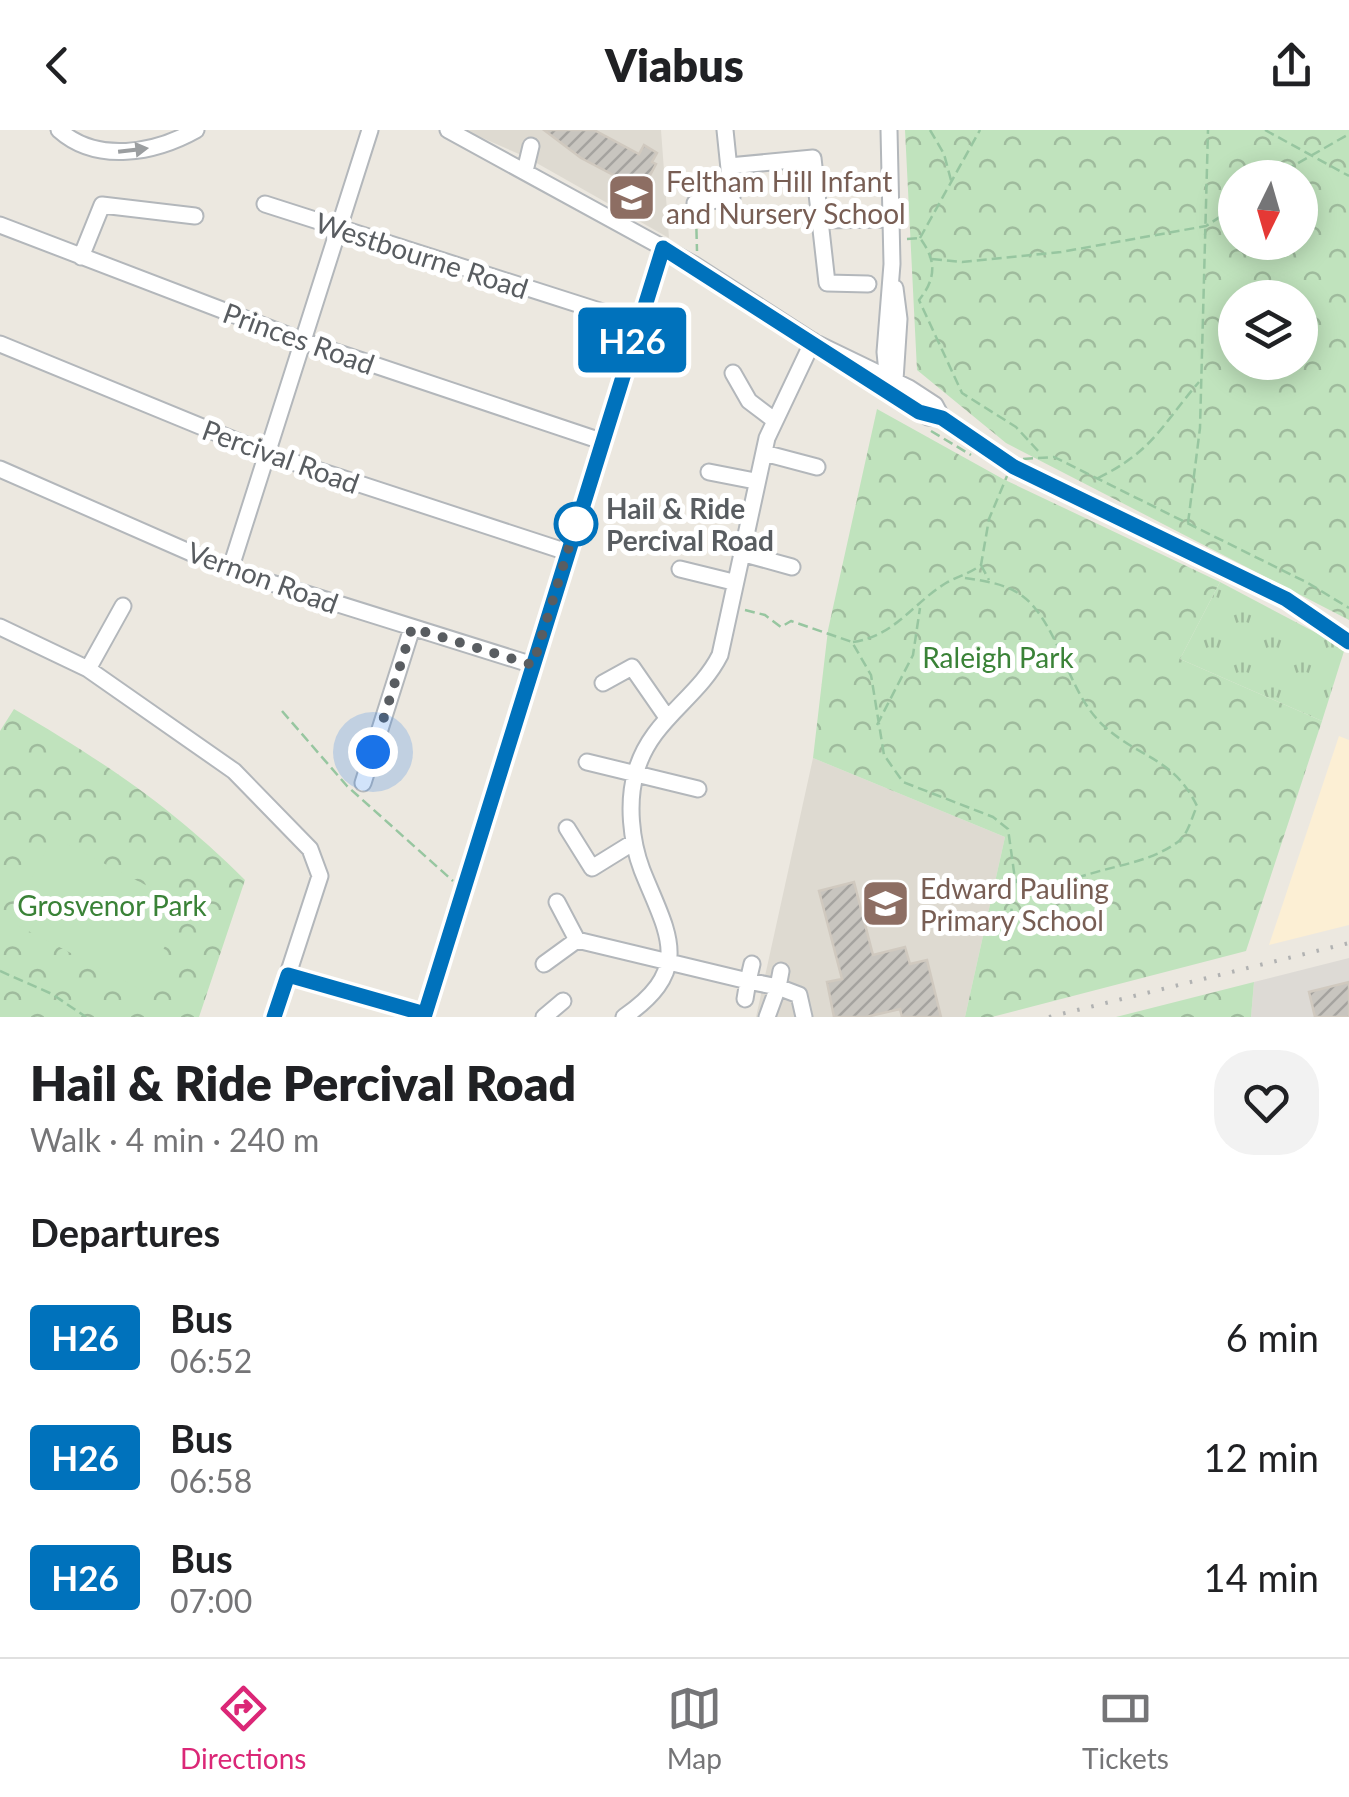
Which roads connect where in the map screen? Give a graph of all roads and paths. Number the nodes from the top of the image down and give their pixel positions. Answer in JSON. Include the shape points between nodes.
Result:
{"nodes":[{"id":1,"x":196,"y":130,"type":"edge"},
{"id":2,"x":370,"y":130,"type":"edge"},
{"id":3,"x":448,"y":130,"type":"edge"},
{"id":4,"x":725,"y":130,"type":"edge"},
{"id":5,"x":889,"y":130,"type":"edge"},
{"id":6,"x":930,"y":130,"type":"edge"},
{"id":7,"x":980,"y":130,"type":"edge"},
{"id":8,"x":1208,"y":130,"type":"edge"},
{"id":9,"x":1265,"y":130,"type":"edge"},
{"id":10,"x":1349,"y":134,"type":"edge"},
{"id":11,"x":64,"y":139,"type":"edge"},
{"id":12,"x":531,"y":146,"type":"dead end"},
{"id":13,"x":1311,"y":155,"type":"junction"},
{"id":14,"x":1303,"y":160,"type":"edge"},
{"id":15,"x":729,"y":166,"type":"junction"},
{"id":16,"x":526,"y":172,"type":"junction"},
{"id":17,"x":1349,"y":176,"type":"edge"},
{"id":18,"x":952,"y":185,"type":"junction"},
{"id":19,"x":695,"y":203,"type":"joint"},
{"id":20,"x":265,"y":204,"type":"dead end"},
{"id":21,"x":195,"y":216,"type":"dead end"},
{"id":22,"x":891,"y":219,"type":"junction"},
{"id":23,"x":1218,"y":219,"type":"edge"},
{"id":24,"x":820,"y":220,"type":"junction"},
{"id":25,"x":0,"y":225,"type":"edge"},
{"id":26,"x":1206,"y":226,"type":"junction"},
{"id":27,"x":339,"y":229,"type":"junction"},
{"id":28,"x":920,"y":238,"type":"junction"},
{"id":29,"x":900,"y":240,"type":"dead end"},
{"id":30,"x":663,"y":248,"type":"junction"},
{"id":31,"x":82,"y":257,"type":"junction"},
{"id":32,"x":932,"y":260,"type":"junction"},
{"id":33,"x":693,"y":264,"type":"junction"},
{"id":34,"x":868,"y":284,"type":"dead end"},
{"id":35,"x":918,"y":300,"type":"junction"},
{"id":36,"x":914,"y":309,"type":"dead end"},
{"id":37,"x":637,"y":323,"type":"junction"},
{"id":38,"x":303,"y":341,"type":"junction"},
{"id":39,"x":816,"y":342,"type":"junction"},
{"id":40,"x":0,"y":344,"type":"edge"},
{"id":41,"x":733,"y":373,"type":"dead end"},
{"id":42,"x":1200,"y":382,"type":"junction"},
{"id":43,"x":888,"y":384,"type":"junction"},
{"id":44,"x":774,"y":420,"type":"junction"},
{"id":45,"x":601,"y":441,"type":"junction"},
{"id":46,"x":764,"y":453,"type":"junction"},
{"id":47,"x":268,"y":454,"type":"junction"},
{"id":48,"x":1042,"y":454,"type":"junction"},
{"id":49,"x":1020,"y":460,"type":"dead end"},
{"id":50,"x":816,"y":466,"type":"dead end"},
{"id":51,"x":0,"y":468,"type":"edge"},
{"id":52,"x":709,"y":472,"type":"dead end"},
{"id":53,"x":1096,"y":478,"type":"junction"},
{"id":54,"x":1003,"y":479,"type":"dead end"},
{"id":55,"x":755,"y":481,"type":"junction"},
{"id":56,"x":1188,"y":523,"type":"junction"},
{"id":57,"x":567,"y":552,"type":"junction"},
{"id":58,"x":740,"y":553,"type":"junction"},
{"id":59,"x":981,"y":566,"type":"junction"},
{"id":60,"x":792,"y":567,"type":"dead end"},
{"id":61,"x":230,"y":570,"type":"junction"},
{"id":62,"x":680,"y":570,"type":"dead end"},
{"id":63,"x":965,"y":578,"type":"junction"},
{"id":64,"x":733,"y":582,"type":"junction"},
{"id":65,"x":990,"y":582,"type":"junction"},
{"id":66,"x":1286,"y":599,"type":"junction"},
{"id":67,"x":123,"y":606,"type":"dead end"},
{"id":68,"x":728,"y":607,"type":"junction"},
{"id":69,"x":920,"y":607,"type":"junction"},
{"id":70,"x":1349,"y":608,"type":"edge"},
{"id":71,"x":1278,"y":616,"type":"dead end"},
{"id":72,"x":0,"y":626,"type":"edge"},
{"id":73,"x":412,"y":628,"type":"junction"},
{"id":74,"x":852,"y":642,"type":"junction"},
{"id":75,"x":1349,"y":642,"type":"edge"},
{"id":76,"x":533,"y":665,"type":"junction"},
{"id":77,"x":88,"y":669,"type":"junction"},
{"id":78,"x":603,"y":683,"type":"dead end"},
{"id":79,"x":282,"y":711,"type":"dead end"},
{"id":80,"x":666,"y":716,"type":"junction"},
{"id":81,"x":876,"y":727,"type":"junction"},
{"id":82,"x":588,"y":762,"type":"dead end"},
{"id":83,"x":635,"y":774,"type":"junction"},
{"id":84,"x":364,"y":782,"type":"dead end"},
{"id":85,"x":698,"y":789,"type":"dead end"},
{"id":86,"x":566,"y":828,"type":"dead end"},
{"id":87,"x":634,"y":842,"type":"junction"},
{"id":88,"x":450,"y":880,"type":"dead end"},
{"id":89,"x":1015,"y":880,"type":"junction"},
{"id":90,"x":673,"y":889,"type":"dead end"},
{"id":91,"x":657,"y":898,"type":"junction"},
{"id":92,"x":558,"y":902,"type":"dead end"},
{"id":93,"x":578,"y":940,"type":"junction"},
{"id":94,"x":1008,"y":942,"type":"dead end"},
{"id":95,"x":668,"y":962,"type":"junction"},
{"id":96,"x":544,"y":964,"type":"dead end"},
{"id":97,"x":752,"y":964,"type":"dead end"},
{"id":98,"x":0,"y":971,"type":"edge"},
{"id":99,"x":288,"y":975,"type":"junction"},
{"id":100,"x":779,"y":979,"type":"junction"},
{"id":101,"x":748,"y":981,"type":"junction"},
{"id":102,"x":745,"y":998,"type":"dead end"},
{"id":103,"x":563,"y":1000,"type":"dead end"},
{"id":104,"x":424,"y":1016,"type":"edge"},
{"id":105,"x":86,"y":1017,"type":"edge"},
{"id":106,"x":274,"y":1017,"type":"edge"},
{"id":107,"x":544,"y":1017,"type":"edge"},
{"id":108,"x":624,"y":1017,"type":"edge"},
{"id":109,"x":766,"y":1017,"type":"edge"},
{"id":110,"x":804,"y":1017,"type":"edge"}],
"edges":[{"from":11,"to":1,"type":"street","one_way":true,"via":[[130,151]]},
{"from":2,"to":27,"type":"street"},
{"from":3,"to":16,"type":"street"},
{"from":4,"to":15,"type":"street"},
{"from":5,"to":22,"type":"street"},
{"from":6,"to":18,"type":"path"},
{"from":7,"to":18,"type":"path"},
{"from":8,"to":26,"type":"path"},
{"from":9,"to":13,"type":"path"},
{"from":10,"to":13,"type":"path"},
{"from":12,"to":16,"type":"street"},
{"from":13,"to":14,"type":"path"},
{"from":13,"to":17,"type":"path"},
{"from":15,"to":19,"type":"street","via":[[732,198]]},
{"from":15,"to":24,"type":"street","via":[[821,157]]},
{"from":16,"to":30,"type":"street"},
{"from":18,"to":28,"type":"path"},
{"from":19,"to":33,"type":"path"},
{"from":20,"to":27,"type":"street","name":"Westbourne Road"},
{"from":21,"to":31,"type":"street","via":[[102,205]]},
{"from":22,"to":24,"type":"street"},
{"from":22,"to":43,"type":"street","via":[[899,320]]},
{"from":23,"to":26,"type":"path"},
{"from":24,"to":34,"type":"street","via":[[828,283]]},
{"from":25,"to":31,"type":"street","name":"Princes Road"},
{"from":26,"to":32,"type":"path","via":[[1025,256]]},
{"from":26,"to":42,"type":"path"},
{"from":27,"to":37,"type":"street","name":"Westbourne Road"},
{"from":27,"to":38,"type":"street"},
{"from":28,"to":29,"type":"path"},
{"from":28,"to":32,"type":"path"},
{"from":30,"to":33,"type":"street"},
{"from":30,"to":37,"type":"street"},
{"from":31,"to":38,"type":"street","name":"Princes Road"},
{"from":32,"to":35,"type":"path","via":[[933,279]]},
{"from":33,"to":39,"type":"street"},
{"from":35,"to":36,"type":"path"},
{"from":35,"to":48,"type":"path","via":[[962,393],[1010,422]]},
{"from":37,"to":45,"type":"street"},
{"from":38,"to":45,"type":"street","name":"Princes Road"},
{"from":38,"to":47,"type":"street"},
{"from":39,"to":43,"type":"street"},
{"from":39,"to":44,"type":"street"},
{"from":40,"to":47,"type":"street","name":"Percival Road"},
{"from":41,"to":44,"type":"street","via":[[749,401]]},
{"from":42,"to":53,"type":"path","via":[[1154,442]]},
{"from":42,"to":56,"type":"path"},
{"from":43,"to":66,"type":"street","via":[[935,405],[942,418],[1014,467]]},
{"from":44,"to":46,"type":"street"},
{"from":45,"to":57,"type":"street"},
{"from":46,"to":50,"type":"street"},
{"from":46,"to":55,"type":"street"},
{"from":47,"to":57,"type":"street","name":"Percival Road"},
{"from":47,"to":61,"type":"street"},
{"from":48,"to":49,"type":"path"},
{"from":48,"to":53,"type":"path"},
{"from":51,"to":61,"type":"street","name":"Vernon Road"},
{"from":52,"to":55,"type":"street"},
{"from":53,"to":56,"type":"path"},
{"from":54,"to":59,"type":"path"},
{"from":55,"to":58,"type":"street"},
{"from":56,"to":70,"type":"path"},
{"from":57,"to":76,"type":"street"},
{"from":58,"to":60,"type":"street"},
{"from":58,"to":64,"type":"street"},
{"from":59,"to":63,"type":"path"},
{"from":59,"to":65,"type":"path"},
{"from":61,"to":73,"type":"street","name":"Vernon Road"},
{"from":62,"to":64,"type":"street"},
{"from":63,"to":65,"type":"path"},
{"from":63,"to":69,"type":"path","via":[[950,580]]},
{"from":64,"to":68,"type":"street"},
{"from":65,"to":89,"type":"path","via":[[1033,605],[1104,727],[1184,780],[1197,806],[1182,840],[1141,860],[1093,869],[1041,897],[1026,894]]},
{"from":66,"to":71,"type":"street"},
{"from":66,"to":75,"type":"street"},
{"from":67,"to":77,"type":"street"},
{"from":68,"to":74,"type":"path"},
{"from":68,"to":80,"type":"street","via":[[714,674]]},
{"from":69,"to":74,"type":"path","via":[[885,631]]},
{"from":69,"to":81,"type":"path","via":[[912,654]]},
{"from":72,"to":77,"type":"street"},
{"from":73,"to":76,"type":"street","name":"Vernon Road"},
{"from":73,"to":84,"type":"street"},
{"from":74,"to":81,"type":"path","via":[[870,675]]},
{"from":76,"to":104,"type":"street"},
{"from":77,"to":99,"type":"street","via":[[234,771],[310,850],[320,876]]},
{"from":78,"to":80,"type":"street","via":[[638,663]]},
{"from":79,"to":88,"type":"path","via":[[347,786]]},
{"from":80,"to":83,"type":"street"},
{"from":81,"to":89,"type":"path","via":[[884,755],[903,782],[1008,829]]},
{"from":82,"to":83,"type":"street"},
{"from":83,"to":85,"type":"street"},
{"from":83,"to":87,"type":"street"},
{"from":86,"to":87,"type":"street","via":[[592,868]]},
{"from":87,"to":91,"type":"street"},
{"from":89,"to":94,"type":"path"},
{"from":90,"to":91,"type":"street"},
{"from":91,"to":95,"type":"street","via":[[667,925]]},
{"from":92,"to":93,"type":"street"},
{"from":93,"to":95,"type":"street"},
{"from":93,"to":96,"type":"street"},
{"from":95,"to":101,"type":"street"},
{"from":95,"to":108,"type":"street","via":[[656,987]]},
{"from":97,"to":101,"type":"street"},
{"from":98,"to":105,"type":"path"},
{"from":99,"to":104,"type":"street"},
{"from":99,"to":106,"type":"street"},
{"from":100,"to":101,"type":"street"},
{"from":100,"to":109,"type":"street"},
{"from":100,"to":110,"type":"street","via":[[798,996]]},
{"from":101,"to":102,"type":"street"},
{"from":103,"to":107,"type":"street"}]}
